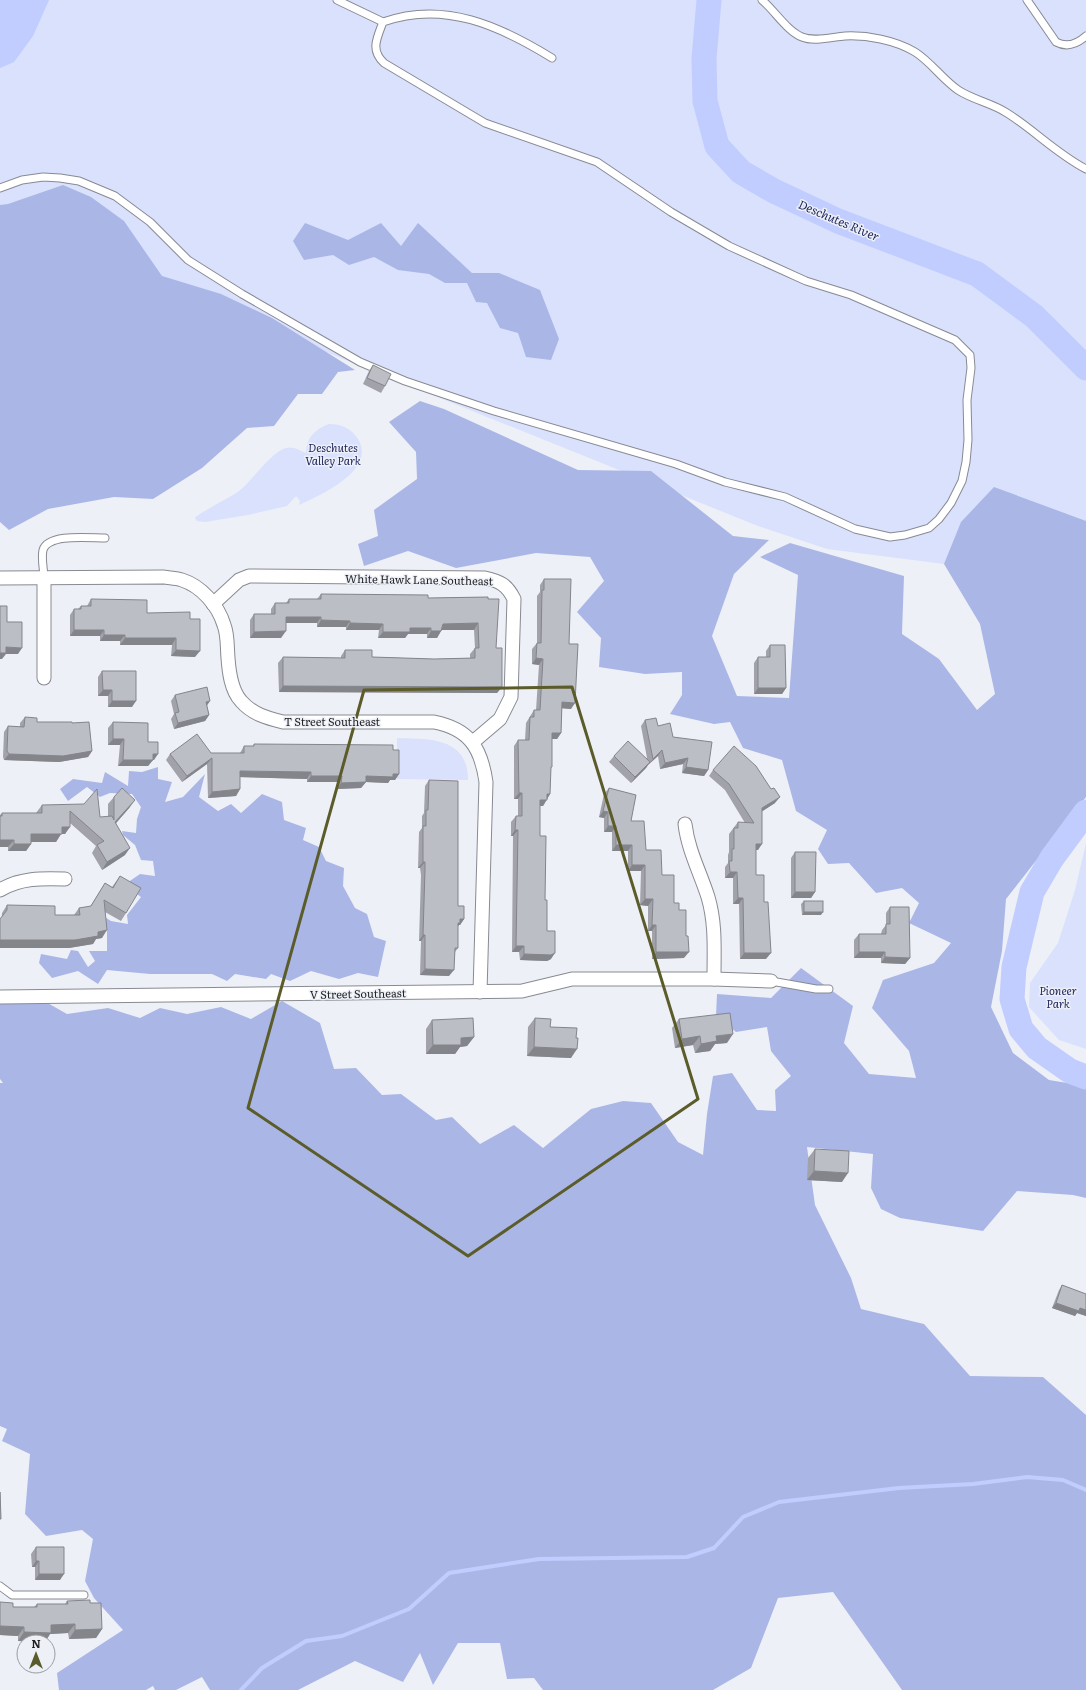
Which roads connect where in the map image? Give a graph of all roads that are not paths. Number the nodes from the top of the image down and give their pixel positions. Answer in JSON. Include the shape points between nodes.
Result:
{"nodes":[{"id":1,"x":337,"y":0,"type":"edge"},
{"id":2,"x":762,"y":0,"type":"edge"},
{"id":3,"x":1027,"y":0,"type":"edge"},
{"id":4,"x":383,"y":22,"type":"junction"},
{"id":5,"x":1086,"y":36,"type":"edge"},
{"id":6,"x":552,"y":58,"type":"dead end"},
{"id":7,"x":1086,"y":169,"type":"edge"},
{"id":8,"x":0,"y":188,"type":"edge"},
{"id":9,"x":105,"y":538,"type":"dead end"},
{"id":10,"x":0,"y":578,"type":"edge"},
{"id":11,"x":44,"y":578,"type":"junction"},
{"id":12,"x":214,"y":604,"type":"junction"},
{"id":13,"x":44,"y":678,"type":"dead end"},
{"id":14,"x":472,"y":742,"type":"junction"},
{"id":15,"x":685,"y":824,"type":"dead end"},
{"id":16,"x":65,"y":879,"type":"dead end"},
{"id":17,"x":0,"y":890,"type":"edge"},
{"id":18,"x":714,"y":979,"type":"junction"},
{"id":19,"x":771,"y":981,"type":"joint"},
{"id":20,"x":829,"y":988,"type":"dead end"},
{"id":21,"x":480,"y":992,"type":"junction"},
{"id":22,"x":0,"y":997,"type":"edge"},
{"id":23,"x":0,"y":1586,"type":"edge"},
{"id":24,"x":84,"y":1595,"type":"dead end"}],
"edges":[{"from":1,"to":4,"type":"lane"},
{"from":2,"to":7,"type":"lane","via":[[802,37],[810,39],[846,36],[875,39],[914,51],[957,90],[1005,111]]},
{"from":3,"to":5,"type":"lane","via":[[1056,42],[1069,45],[1081,41]]},
{"from":4,"to":6,"type":"lane","via":[[408,13],[449,12],[502,31]]},
{"from":4,"to":8,"type":"lane","via":[[375,46],[378,57],[415,83],[484,123],[597,162],[670,212],[729,246],[806,281],[851,295],[955,340],[970,355],[968,440],[962,481],[939,519],[929,528],[890,537],[855,529],[785,497],[725,482],[649,455],[494,411],[405,381],[360,362],[188,260],[150,222],[115,196],[79,181],[60,178],[22,180]]},
{"from":9,"to":11,"type":"lane","via":[[51,541],[43,551]]},
{"from":10,"to":11,"type":"street","name":"T Street Southeast"},
{"from":11,"to":12,"type":"street","name":"T Street Southeast","via":[[164,577],[182,580],[201,590]]},
{"from":11,"to":13,"type":"street"},
{"from":12,"to":14,"type":"street","name":"T Street Southeast","via":[[225,625],[229,672],[233,687],[240,700],[251,711],[265,718],[284,722],[434,722],[449,725]]},
{"from":12,"to":14,"type":"street","name":"White Hawk Lane Southeast","via":[[239,580],[249,576],[486,578],[500,581],[509,588],[514,599],[511,698],[500,719]]},
{"from":14,"to":21,"type":"street","name":"T Street Southeast","via":[[479,752],[486,782]]},
{"from":15,"to":18,"type":"street","via":[[690,850],[712,914]]},
{"from":16,"to":17,"type":"street","via":[[43,878],[23,881]]},
{"from":18,"to":19,"type":"street","name":"V Street Southeast"},
{"from":18,"to":21,"type":"street","name":"V Street Southeast","via":[[572,979],[522,991]]},
{"from":19,"to":20,"type":"lane"},
{"from":21,"to":22,"type":"street","name":"V Street Southeast"},
{"from":23,"to":24,"type":"lane","via":[[12,1595]]}]}
